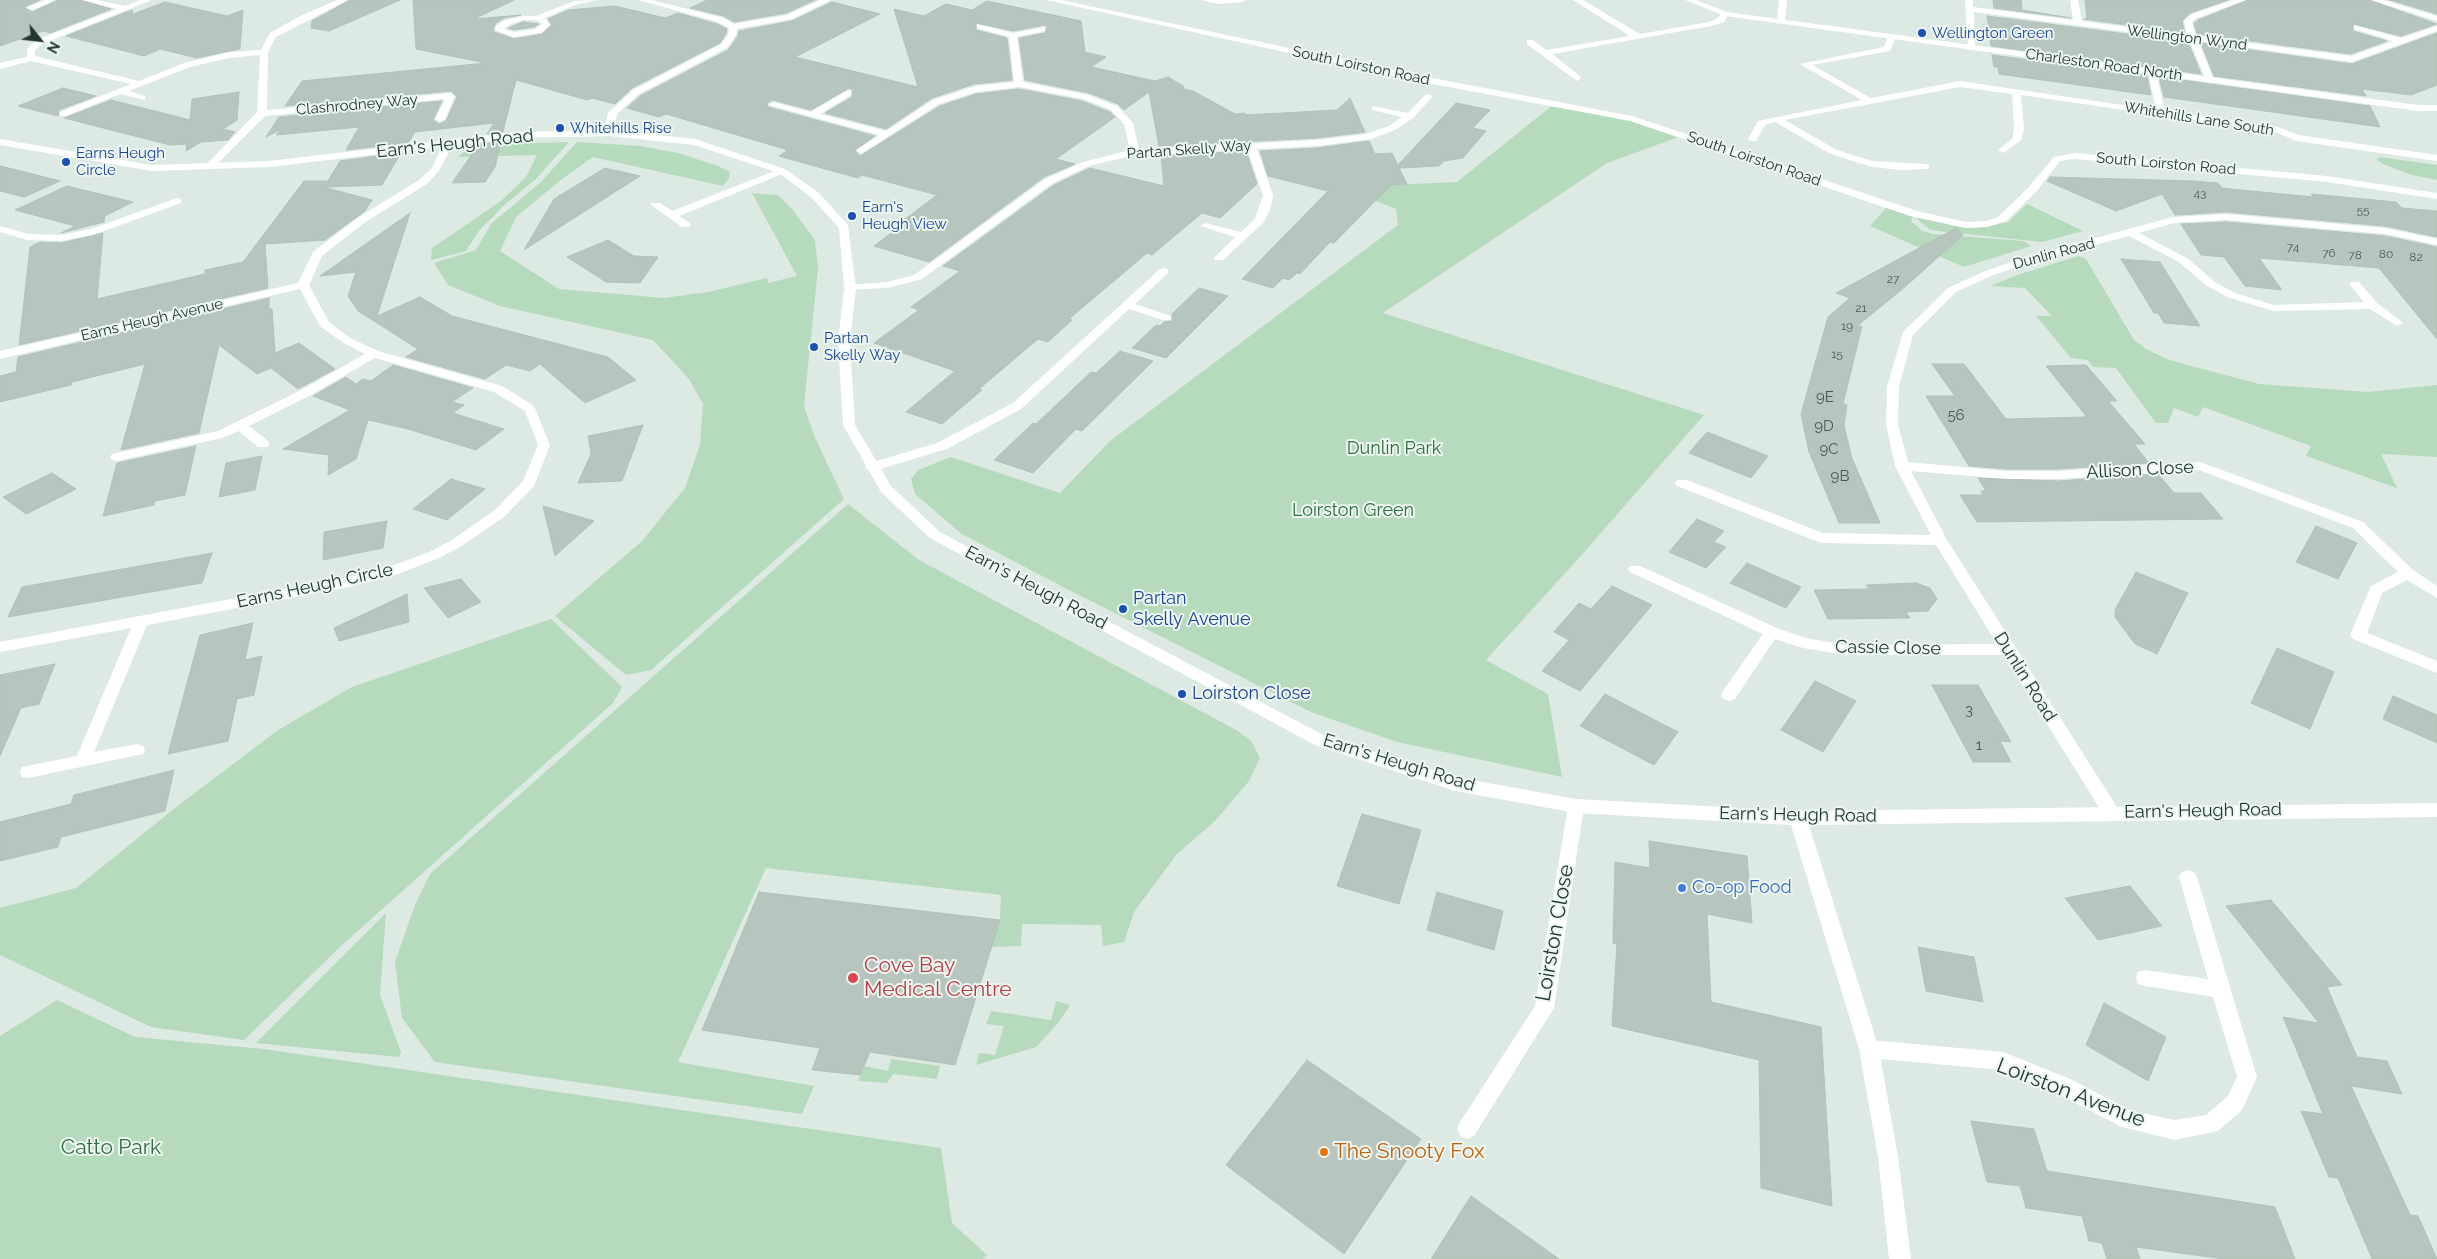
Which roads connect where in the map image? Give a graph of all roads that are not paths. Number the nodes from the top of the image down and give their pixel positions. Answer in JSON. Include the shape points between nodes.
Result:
{"nodes":[{"id":1,"x":52,"y":0,"type":"edge"},
{"id":2,"x":86,"y":0,"type":"edge"},
{"id":3,"x":148,"y":0,"type":"edge"},
{"id":4,"x":342,"y":0,"type":"edge"},
{"id":5,"x":593,"y":0,"type":"edge"},
{"id":6,"x":642,"y":0,"type":"edge"},
{"id":7,"x":827,"y":0,"type":"edge"},
{"id":8,"x":1050,"y":0,"type":"edge"},
{"id":9,"x":1205,"y":0,"type":"edge"},
{"id":10,"x":1242,"y":0,"type":"edge"},
{"id":11,"x":1577,"y":0,"type":"edge"},
{"id":12,"x":1689,"y":0,"type":"edge"},
{"id":13,"x":1705,"y":0,"type":"edge"},
{"id":14,"x":1783,"y":0,"type":"edge"},
{"id":15,"x":2074,"y":0,"type":"edge"},
{"id":16,"x":2218,"y":0,"type":"edge"},
{"id":17,"x":2242,"y":0,"type":"edge"},
{"id":18,"x":2375,"y":0,"type":"edge"},
{"id":19,"x":1969,"y":4,"type":"edge"},
{"id":20,"x":2230,"y":4,"type":"junction"},
{"id":21,"x":30,"y":8,"type":"dead end"},
{"id":22,"x":124,"y":8,"type":"junction"},
{"id":23,"x":1712,"y":9,"type":"junction"},
{"id":24,"x":1725,"y":14,"type":"junction"},
{"id":25,"x":538,"y":18,"type":"junction"},
{"id":26,"x":2437,"y":20,"type":"edge"},
{"id":27,"x":1781,"y":21,"type":"junction"},
{"id":28,"x":2078,"y":24,"type":"junction"},
{"id":29,"x":980,"y":26,"type":"dead end"},
{"id":30,"x":733,"y":27,"type":"junction"},
{"id":31,"x":2357,"y":27,"type":"dead end"},
{"id":32,"x":2437,"y":28,"type":"edge"},
{"id":33,"x":1042,"y":29,"type":"dead end"},
{"id":34,"x":1013,"y":36,"type":"junction"},
{"id":35,"x":1637,"y":36,"type":"junction"},
{"id":36,"x":1892,"y":36,"type":"junction"},
{"id":37,"x":2192,"y":38,"type":"junction"},
{"id":38,"x":2402,"y":41,"type":"junction"},
{"id":39,"x":1530,"y":42,"type":"dead end"},
{"id":40,"x":1971,"y":46,"type":"junction"},
{"id":41,"x":264,"y":52,"type":"junction"},
{"id":42,"x":1545,"y":53,"type":"junction"},
{"id":43,"x":31,"y":58,"type":"junction"},
{"id":44,"x":0,"y":66,"type":"edge"},
{"id":45,"x":2152,"y":72,"type":"junction"},
{"id":46,"x":1577,"y":78,"type":"dead end"},
{"id":47,"x":2210,"y":80,"type":"junction"},
{"id":48,"x":137,"y":83,"type":"junction"},
{"id":49,"x":1020,"y":84,"type":"junction"},
{"id":50,"x":118,"y":91,"type":"junction"},
{"id":51,"x":2016,"y":92,"type":"junction"},
{"id":52,"x":848,"y":93,"type":"dead end"},
{"id":53,"x":1429,"y":96,"type":"dead end"},
{"id":54,"x":142,"y":98,"type":"dead end"},
{"id":55,"x":1870,"y":101,"type":"junction"},
{"id":56,"x":773,"y":105,"type":"dead end"},
{"id":57,"x":1375,"y":108,"type":"dead end"},
{"id":58,"x":2437,"y":108,"type":"edge"},
{"id":59,"x":262,"y":113,"type":"junction"},
{"id":60,"x":2161,"y":113,"type":"junction"},
{"id":61,"x":64,"y":114,"type":"dead end"},
{"id":62,"x":813,"y":115,"type":"junction"},
{"id":63,"x":1410,"y":116,"type":"junction"},
{"id":64,"x":1776,"y":118,"type":"junction"},
{"id":65,"x":440,"y":119,"type":"dead end"},
{"id":66,"x":609,"y":133,"type":"junction"},
{"id":67,"x":887,"y":134,"type":"junction"},
{"id":68,"x":1754,"y":139,"type":"dead end"},
{"id":69,"x":0,"y":142,"type":"edge"},
{"id":70,"x":449,"y":142,"type":"junction"},
{"id":71,"x":1251,"y":146,"type":"junction"},
{"id":72,"x":2003,"y":150,"type":"dead end"},
{"id":73,"x":862,"y":151,"type":"dead end"},
{"id":74,"x":1135,"y":152,"type":"junction"},
{"id":75,"x":2437,"y":158,"type":"edge"},
{"id":76,"x":209,"y":167,"type":"junction"},
{"id":77,"x":1926,"y":167,"type":"dead end"},
{"id":78,"x":782,"y":171,"type":"junction"},
{"id":79,"x":2437,"y":196,"type":"edge"},
{"id":80,"x":177,"y":201,"type":"dead end"},
{"id":81,"x":656,"y":204,"type":"dead end"},
{"id":82,"x":672,"y":215,"type":"junction"},
{"id":83,"x":686,"y":225,"type":"dead end"},
{"id":84,"x":1205,"y":226,"type":"dead end"},
{"id":85,"x":0,"y":229,"type":"edge"},
{"id":86,"x":2131,"y":232,"type":"junction"},
{"id":87,"x":1243,"y":236,"type":"junction"},
{"id":88,"x":2437,"y":242,"type":"edge"},
{"id":89,"x":1219,"y":258,"type":"dead end"},
{"id":90,"x":1164,"y":271,"type":"dead end"},
{"id":91,"x":2355,"y":284,"type":"dead end"},
{"id":92,"x":303,"y":286,"type":"junction"},
{"id":93,"x":850,"y":288,"type":"junction"},
{"id":94,"x":1127,"y":305,"type":"junction"},
{"id":95,"x":2374,"y":305,"type":"junction"},
{"id":96,"x":1167,"y":318,"type":"dead end"},
{"id":97,"x":2397,"y":323,"type":"dead end"},
{"id":98,"x":374,"y":354,"type":"junction"},
{"id":99,"x":0,"y":355,"type":"edge"},
{"id":100,"x":240,"y":425,"type":"junction"},
{"id":101,"x":263,"y":444,"type":"dead end"},
{"id":102,"x":117,"y":457,"type":"dead end"},
{"id":103,"x":1902,"y":466,"type":"junction"},
{"id":104,"x":872,"y":467,"type":"junction"},
{"id":105,"x":1682,"y":483,"type":"dead end"},
{"id":106,"x":1940,"y":540,"type":"junction"},
{"id":107,"x":1635,"y":569,"type":"dead end"},
{"id":108,"x":2408,"y":572,"type":"junction"},
{"id":109,"x":2437,"y":593,"type":"edge"},
{"id":110,"x":142,"y":620,"type":"junction"},
{"id":111,"x":1772,"y":632,"type":"junction"},
{"id":112,"x":0,"y":647,"type":"edge"},
{"id":113,"x":2007,"y":649,"type":"junction"},
{"id":114,"x":2437,"y":667,"type":"edge"},
{"id":115,"x":1729,"y":695,"type":"dead end"},
{"id":116,"x":137,"y":750,"type":"dead end"},
{"id":117,"x":83,"y":760,"type":"junction"},
{"id":118,"x":28,"y":772,"type":"dead end"},
{"id":119,"x":1576,"y":806,"type":"junction"},
{"id":120,"x":2437,"y":810,"type":"edge"},
{"id":121,"x":2111,"y":812,"type":"junction"},
{"id":122,"x":1798,"y":818,"type":"junction"},
{"id":123,"x":2188,"y":877,"type":"dead end"},
{"id":124,"x":2145,"y":978,"type":"dead end"},
{"id":125,"x":2220,"y":990,"type":"junction"},
{"id":126,"x":1869,"y":1049,"type":"junction"},
{"id":127,"x":1468,"y":1129,"type":"dead end"},
{"id":128,"x":1900,"y":1259,"type":"edge"}],
"edges":[{"from":1,"to":21,"type":"street"},
{"from":2,"to":22,"type":"street"},
{"from":3,"to":22,"type":"street"},
{"from":4,"to":41,"type":"street","via":[[273,35]]},
{"from":5,"to":25,"type":"street","via":[[574,2]]},
{"from":6,"to":30,"type":"street","via":[[721,20]]},
{"from":7,"to":30,"type":"street","via":[[789,17]]},
{"from":8,"to":79,"type":"street","name":"South Loirston Road","via":[[1422,79],[1632,119],[1914,214],[1966,225],[2002,219],[2032,190],[2057,159],[2075,156],[2327,179]]},
{"from":9,"to":10,"type":"street"},
{"from":11,"to":35,"type":"street"},
{"from":12,"to":23,"type":"street","name":"Charleston Road North"},
{"from":13,"to":23,"type":"street"},
{"from":14,"to":27,"type":"street"},
{"from":15,"to":28,"type":"street"},
{"from":16,"to":20,"type":"street"},
{"from":17,"to":20,"type":"street"},
{"from":18,"to":26,"type":"street"},
{"from":19,"to":28,"type":"street","name":"Wellington Wynd"},
{"from":19,"to":40,"type":"street"},
{"from":20,"to":37,"type":"street","via":[[2188,21]]},
{"from":22,"to":43,"type":"street","via":[[39,42],[31,49]]},
{"from":23,"to":24,"type":"street","name":"Charleston Road North"},
{"from":24,"to":27,"type":"street","name":"Charleston Road North"},
{"from":24,"to":35,"type":"street","via":[[1712,24]]},
{"from":25,"to":25,"type":"street","via":[[546,25],[538,30],[514,35],[499,30],[508,22]]},
{"from":27,"to":36,"type":"street","name":"Charleston Road North"},
{"from":28,"to":37,"type":"street","name":"Wellington Wynd"},
{"from":29,"to":34,"type":"street"},
{"from":30,"to":66,"type":"street","via":[[724,46],[636,92],[613,114]]},
{"from":31,"to":38,"type":"street"},
{"from":32,"to":38,"type":"street","name":"Wellington Wynd"},
{"from":33,"to":34,"type":"street"},
{"from":34,"to":49,"type":"street"},
{"from":35,"to":42,"type":"street"},
{"from":36,"to":40,"type":"street","name":"Charleston Road North"},
{"from":36,"to":55,"type":"street","via":[[1887,49],[1804,64]]},
{"from":37,"to":38,"type":"street","name":"Wellington Wynd","via":[[2352,59]]},
{"from":37,"to":47,"type":"street"},
{"from":39,"to":42,"type":"street"},
{"from":40,"to":45,"type":"street","name":"Charleston Road North"},
{"from":41,"to":48,"type":"street","via":[[187,64]]},
{"from":41,"to":59,"type":"street"},
{"from":42,"to":46,"type":"street"},
{"from":43,"to":44,"type":"street"},
{"from":43,"to":48,"type":"street"},
{"from":45,"to":47,"type":"street","name":"Charleston Road North"},
{"from":45,"to":60,"type":"street"},
{"from":47,"to":58,"type":"street","name":"Charleston Road North"},
{"from":48,"to":50,"type":"street"},
{"from":49,"to":67,"type":"street","via":[[954,95],[936,102]]},
{"from":49,"to":74,"type":"street","via":[[1084,97],[1114,108],[1128,123]]},
{"from":50,"to":54,"type":"street"},
{"from":50,"to":61,"type":"street"},
{"from":51,"to":55,"type":"street","name":"Whitehills Lane South","via":[[1960,84]]},
{"from":51,"to":60,"type":"street","name":"Whitehills Lane South"},
{"from":51,"to":72,"type":"street","via":[[2016,140]]},
{"from":52,"to":62,"type":"street"},
{"from":53,"to":63,"type":"street","name":"Partan Skelly Way"},
{"from":55,"to":64,"type":"street","name":"Whitehills Lane South"},
{"from":56,"to":62,"type":"street"},
{"from":57,"to":63,"type":"street"},
{"from":59,"to":65,"type":"street","name":"Clashrodney Way","via":[[451,96]]},
{"from":59,"to":76,"type":"street"},
{"from":60,"to":75,"type":"street","name":"Whitehills Lane South","via":[[2278,130],[2296,138]]},
{"from":62,"to":67,"type":"street"},
{"from":63,"to":71,"type":"street","name":"Partan Skelly Way","via":[[1392,128],[1342,142]]},
{"from":64,"to":68,"type":"street","via":[[1760,123]]},
{"from":64,"to":77,"type":"street","via":[[1832,151],[1852,158],[1882,165]]},
{"from":66,"to":70,"type":"street","name":"Earn's Heugh Road"},
{"from":66,"to":78,"type":"street","name":"Earn's Heugh Road","via":[[695,142]]},
{"from":67,"to":73,"type":"street"},
{"from":69,"to":76,"type":"street","name":"Earn's Heugh Road","via":[[152,168]]},
{"from":70,"to":76,"type":"street","name":"Earn's Heugh Road","via":[[269,164]]},
{"from":70,"to":92,"type":"street","via":[[436,169],[423,182],[360,221],[317,254]]},
{"from":71,"to":74,"type":"street","name":"Partan Skelly Way"},
{"from":71,"to":87,"type":"street","via":[[1268,195],[1260,220]]},
{"from":74,"to":93,"type":"street","name":"Partan Skelly Way","via":[[1086,164],[1049,181],[918,277],[887,285]]},
{"from":78,"to":82,"type":"street"},
{"from":78,"to":93,"type":"street","name":"Earn's Heugh Road","via":[[815,194],[844,228]]},
{"from":80,"to":85,"type":"street","via":[[93,232],[61,238],[27,237]]},
{"from":81,"to":82,"type":"street"},
{"from":82,"to":83,"type":"street"},
{"from":84,"to":87,"type":"street"},
{"from":86,"to":88,"type":"street","name":"Dunlin Road","via":[[2173,220],[2226,217],[2385,231]]},
{"from":86,"to":95,"type":"street","via":[[2183,260],[2211,284],[2253,303],[2273,308]]},
{"from":86,"to":103,"type":"street","name":"Dunlin Road","via":[[2026,260],[1987,274],[1952,290],[1907,334],[1893,387],[1892,424]]},
{"from":87,"to":89,"type":"street"},
{"from":90,"to":94,"type":"street"},
{"from":91,"to":95,"type":"street"},
{"from":92,"to":98,"type":"street","name":"Earns Heugh Circle","via":[[324,324]]},
{"from":92,"to":99,"type":"street","name":"Earns Heugh Avenue"},
{"from":93,"to":104,"type":"street","name":"Earn's Heugh Road","via":[[844,342],[849,425]]},
{"from":94,"to":96,"type":"street"},
{"from":94,"to":104,"type":"street","via":[[1017,406],[942,446]]},
{"from":95,"to":97,"type":"street"},
{"from":98,"to":100,"type":"street"},
{"from":98,"to":110,"type":"street","name":"Earns Heugh Circle","via":[[498,389],[530,409],[544,445],[529,483],[500,513],[457,543],[393,570],[350,582]]},
{"from":100,"to":101,"type":"street"},
{"from":100,"to":102,"type":"street","via":[[222,434]]},
{"from":103,"to":106,"type":"street","name":"Dunlin Road"},
{"from":103,"to":108,"type":"street","name":"Allison Close","via":[[2006,475],[2058,475],[2200,466],[2358,526]]},
{"from":104,"to":119,"type":"street","name":"Earn's Heugh Road","via":[[886,489],[936,534],[1321,741],[1455,784]]},
{"from":105,"to":106,"type":"street","via":[[1821,538]]},
{"from":106,"to":113,"type":"street","name":"Dunlin Road"},
{"from":107,"to":111,"type":"street","name":"Cassie Close"},
{"from":108,"to":109,"type":"street","name":"Allison Close"},
{"from":108,"to":114,"type":"street","via":[[2376,590],[2358,635]]},
{"from":110,"to":112,"type":"street","name":"Earns Heugh Circle"},
{"from":110,"to":117,"type":"street"},
{"from":111,"to":113,"type":"street","name":"Cassie Close","via":[[1802,644],[1846,650]]},
{"from":111,"to":115,"type":"street"},
{"from":113,"to":121,"type":"street","name":"Dunlin Road"},
{"from":116,"to":117,"type":"street"},
{"from":117,"to":118,"type":"street"},
{"from":119,"to":122,"type":"street","name":"Earn's Heugh Road"},
{"from":119,"to":127,"type":"street","name":"Loirston Close","via":[[1544,1008]]},
{"from":120,"to":121,"type":"street","name":"Earn's Heugh Road"},
{"from":121,"to":122,"type":"street","name":"Earn's Heugh Road"},
{"from":122,"to":126,"type":"street"},
{"from":123,"to":125,"type":"street","name":"Loirston Avenue"},
{"from":124,"to":125,"type":"street"},
{"from":125,"to":126,"type":"street","name":"Loirston Avenue","via":[[2247,1077],[2235,1104],[2211,1124],[2175,1130],[2129,1120],[2003,1061]]},
{"from":126,"to":128,"type":"street","via":[[1888,1157]]}]}
